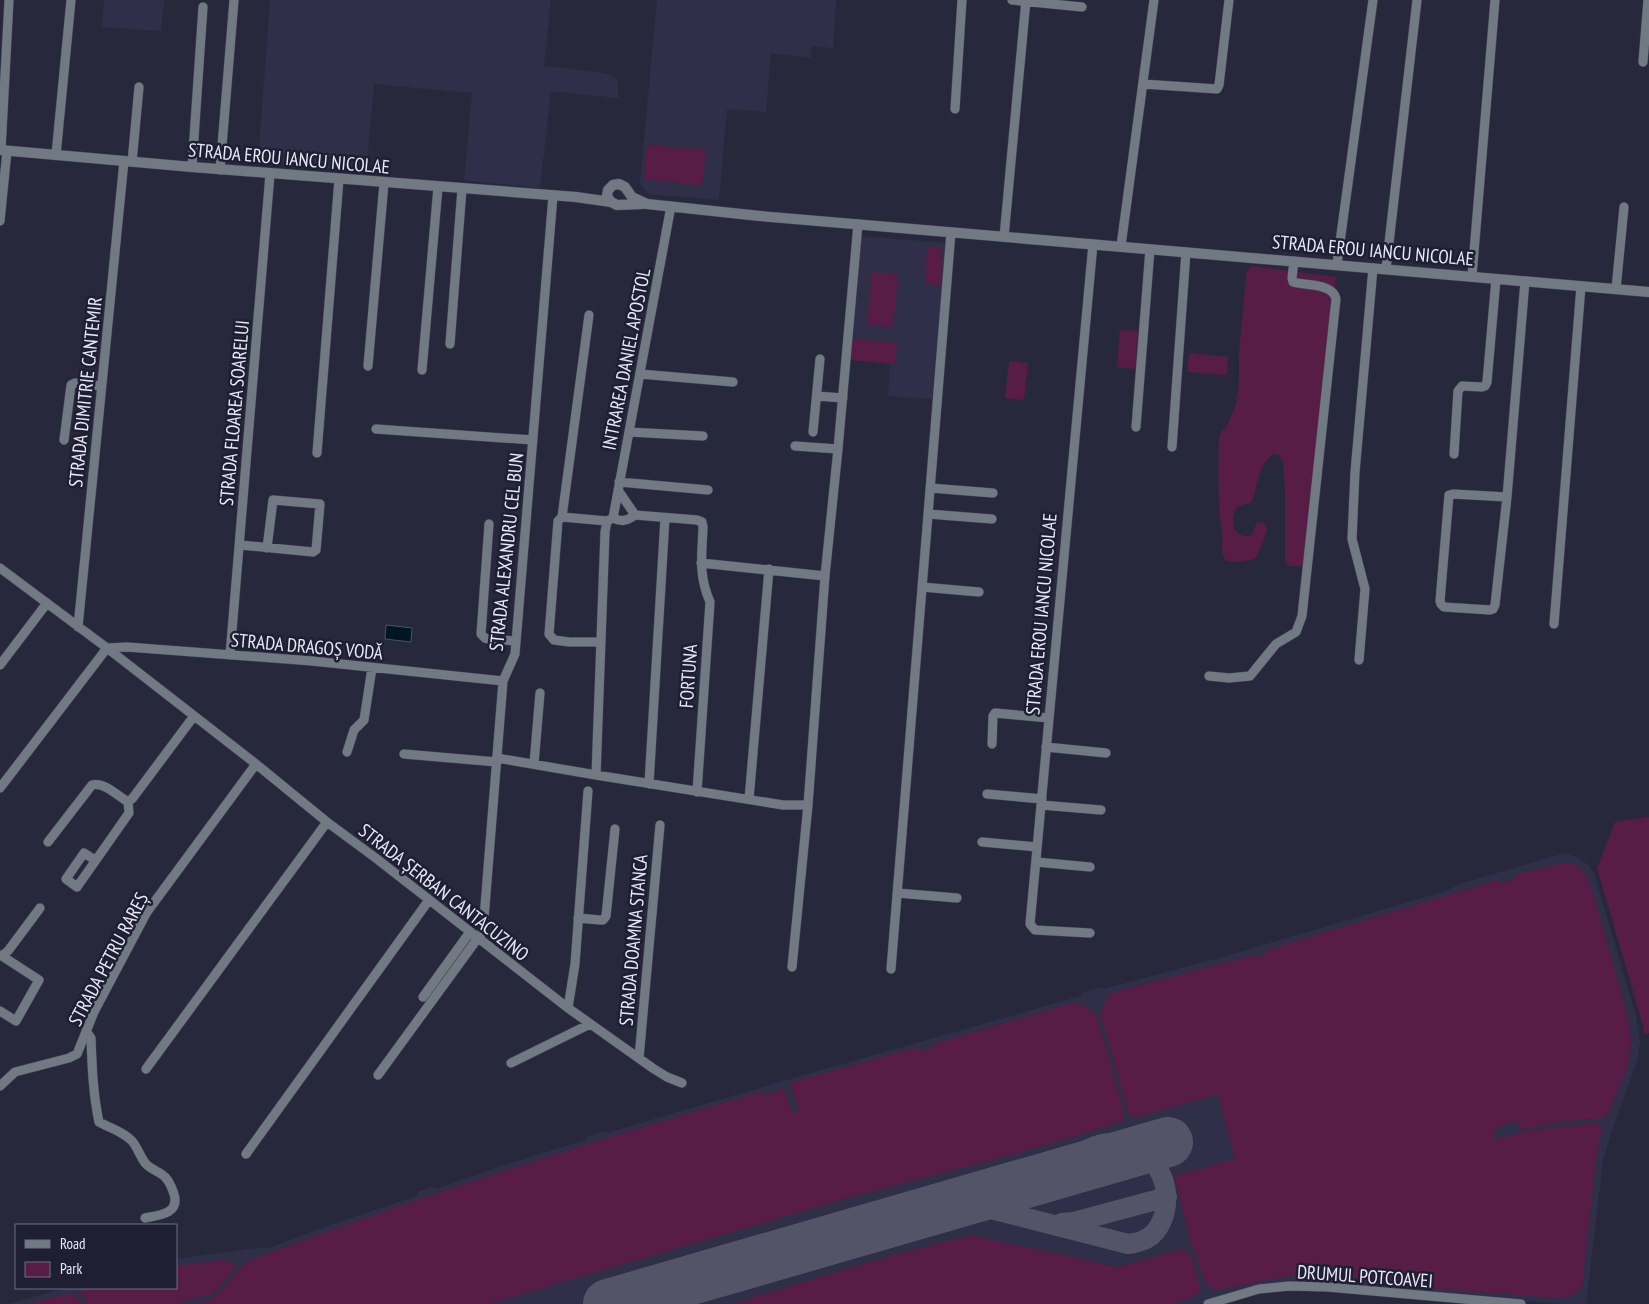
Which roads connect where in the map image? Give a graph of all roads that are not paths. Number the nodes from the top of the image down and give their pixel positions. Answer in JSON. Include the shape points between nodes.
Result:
{"nodes":[{"id":1,"x":9,"y":0,"type":"edge"},
{"id":2,"x":71,"y":0,"type":"edge"},
{"id":3,"x":234,"y":0,"type":"edge"},
{"id":4,"x":962,"y":0,"type":"edge"},
{"id":5,"x":1012,"y":0,"type":"edge"},
{"id":6,"x":1154,"y":0,"type":"edge"},
{"id":7,"x":1229,"y":0,"type":"edge"},
{"id":8,"x":1374,"y":0,"type":"edge"},
{"id":9,"x":1417,"y":0,"type":"edge"},
{"id":10,"x":1495,"y":0,"type":"edge"},
{"id":11,"x":1648,"y":0,"type":"edge"},
{"id":12,"x":1026,"y":1,"type":"edge"},
{"id":13,"x":203,"y":7,"type":"dead end"},
{"id":14,"x":1082,"y":8,"type":"dead end"},
{"id":15,"x":1643,"y":62,"type":"dead end"},
{"id":16,"x":1143,"y":84,"type":"junction"},
{"id":17,"x":139,"y":87,"type":"dead end"},
{"id":18,"x":954,"y":110,"type":"dead end"},
{"id":19,"x":2,"y":150,"type":"edge"},
{"id":20,"x":56,"y":155,"type":"junction"},
{"id":21,"x":128,"y":162,"type":"junction"},
{"id":22,"x":192,"y":168,"type":"junction"},
{"id":23,"x":220,"y":170,"type":"junction"},
{"id":24,"x":270,"y":174,"type":"junction"},
{"id":25,"x":339,"y":179,"type":"junction"},
{"id":26,"x":384,"y":183,"type":"junction"},
{"id":27,"x":438,"y":187,"type":"junction"},
{"id":28,"x":462,"y":189,"type":"junction"},
{"id":29,"x":628,"y":194,"type":"junction"},
{"id":30,"x":553,"y":196,"type":"junction"},
{"id":31,"x":613,"y":200,"type":"junction"},
{"id":32,"x":647,"y":204,"type":"junction"},
{"id":33,"x":671,"y":206,"type":"junction"},
{"id":34,"x":1624,"y":207,"type":"dead end"},
{"id":35,"x":0,"y":221,"type":"edge"},
{"id":36,"x":858,"y":224,"type":"junction"},
{"id":37,"x":951,"y":232,"type":"junction"},
{"id":38,"x":1004,"y":237,"type":"junction"},
{"id":39,"x":1094,"y":244,"type":"junction"},
{"id":40,"x":1121,"y":246,"type":"junction"},
{"id":41,"x":1150,"y":249,"type":"junction"},
{"id":42,"x":1186,"y":252,"type":"junction"},
{"id":43,"x":1294,"y":261,"type":"junction"},
{"id":44,"x":1337,"y":264,"type":"junction"},
{"id":45,"x":1373,"y":268,"type":"junction"},
{"id":46,"x":1386,"y":269,"type":"junction"},
{"id":47,"x":1472,"y":276,"type":"junction"},
{"id":48,"x":1496,"y":279,"type":"junction"},
{"id":49,"x":1524,"y":281,"type":"junction"},
{"id":50,"x":1581,"y":286,"type":"junction"},
{"id":51,"x":1616,"y":289,"type":"junction"},
{"id":52,"x":1649,"y":292,"type":"edge"},
{"id":53,"x":589,"y":315,"type":"dead end"},
{"id":54,"x":450,"y":344,"type":"dead end"},
{"id":55,"x":820,"y":359,"type":"dead end"},
{"id":56,"x":368,"y":366,"type":"dead end"},
{"id":57,"x":422,"y":370,"type":"dead end"},
{"id":58,"x":640,"y":374,"type":"junction"},
{"id":59,"x":733,"y":382,"type":"dead end"},
{"id":60,"x":102,"y":386,"type":"junction"},
{"id":61,"x":817,"y":396,"type":"junction"},
{"id":62,"x":843,"y":398,"type":"junction"},
{"id":63,"x":1136,"y":427,"type":"dead end"},
{"id":64,"x":376,"y":429,"type":"dead end"},
{"id":65,"x":629,"y":432,"type":"junction"},
{"id":66,"x":813,"y":432,"type":"dead end"},
{"id":67,"x":704,"y":436,"type":"dead end"},
{"id":68,"x":64,"y":440,"type":"dead end"},
{"id":69,"x":533,"y":440,"type":"junction"},
{"id":70,"x":795,"y":446,"type":"dead end"},
{"id":71,"x":1172,"y":447,"type":"dead end"},
{"id":72,"x":838,"y":449,"type":"junction"},
{"id":73,"x":317,"y":453,"type":"dead end"},
{"id":74,"x":1454,"y":454,"type":"dead end"},
{"id":75,"x":619,"y":486,"type":"junction"},
{"id":76,"x":930,"y":488,"type":"junction"},
{"id":77,"x":708,"y":490,"type":"dead end"},
{"id":78,"x":993,"y":493,"type":"dead end"},
{"id":79,"x":1507,"y":497,"type":"junction"},
{"id":80,"x":928,"y":514,"type":"junction"},
{"id":81,"x":635,"y":515,"type":"junction"},
{"id":82,"x":562,"y":517,"type":"junction"},
{"id":83,"x":665,"y":518,"type":"junction"},
{"id":84,"x":610,"y":519,"type":"junction"},
{"id":85,"x":992,"y":520,"type":"dead end"},
{"id":86,"x":489,"y":524,"type":"dead end"},
{"id":87,"x":240,"y":545,"type":"junction"},
{"id":88,"x":268,"y":548,"type":"junction"},
{"id":89,"x":701,"y":563,"type":"junction"},
{"id":90,"x":769,"y":569,"type":"junction"},
{"id":91,"x":2,"y":573,"type":"edge"},
{"id":92,"x":825,"y":576,"type":"junction"},
{"id":93,"x":922,"y":587,"type":"junction"},
{"id":94,"x":979,"y":592,"type":"dead end"},
{"id":95,"x":46,"y":603,"type":"junction"},
{"id":96,"x":1554,"y":624,"type":"dead end"},
{"id":97,"x":78,"y":626,"type":"junction"},
{"id":98,"x":516,"y":641,"type":"junction"},
{"id":99,"x":601,"y":642,"type":"junction"},
{"id":100,"x":107,"y":648,"type":"junction"},
{"id":101,"x":230,"y":655,"type":"junction"},
{"id":102,"x":1359,"y":660,"type":"dead end"},
{"id":103,"x":0,"y":664,"type":"edge"},
{"id":104,"x":372,"y":668,"type":"junction"},
{"id":105,"x":1209,"y":676,"type":"dead end"},
{"id":106,"x":503,"y":680,"type":"junction"},
{"id":107,"x":540,"y":692,"type":"dead end"},
{"id":108,"x":194,"y":716,"type":"junction"},
{"id":109,"x":1049,"y":718,"type":"junction"},
{"id":110,"x":992,"y":744,"type":"dead end"},
{"id":111,"x":1046,"y":748,"type":"junction"},
{"id":112,"x":347,"y":752,"type":"dead end"},
{"id":113,"x":1106,"y":753,"type":"dead end"},
{"id":114,"x":404,"y":754,"type":"dead end"},
{"id":115,"x":497,"y":760,"type":"junction"},
{"id":116,"x":256,"y":764,"type":"junction"},
{"id":117,"x":534,"y":764,"type":"junction"},
{"id":118,"x":596,"y":775,"type":"junction"},
{"id":119,"x":649,"y":784,"type":"junction"},
{"id":120,"x":0,"y":788,"type":"edge"},
{"id":121,"x":588,"y":791,"type":"dead end"},
{"id":122,"x":697,"y":792,"type":"junction"},
{"id":123,"x":987,"y":794,"type":"dead end"},
{"id":124,"x":748,"y":800,"type":"junction"},
{"id":125,"x":128,"y":801,"type":"junction"},
{"id":126,"x":1041,"y":802,"type":"junction"},
{"id":127,"x":808,"y":805,"type":"junction"},
{"id":128,"x":1101,"y":810,"type":"dead end"},
{"id":129,"x":660,"y":825,"type":"dead end"},
{"id":130,"x":324,"y":826,"type":"junction"},
{"id":131,"x":615,"y":829,"type":"dead end"},
{"id":132,"x":48,"y":842,"type":"dead end"},
{"id":133,"x":982,"y":842,"type":"dead end"},
{"id":134,"x":1037,"y":847,"type":"junction"},
{"id":135,"x":95,"y":860,"type":"dead end"},
{"id":136,"x":1036,"y":862,"type":"junction"},
{"id":137,"x":1090,"y":867,"type":"dead end"},
{"id":138,"x":897,"y":893,"type":"junction"},
{"id":139,"x":957,"y":898,"type":"dead end"},
{"id":140,"x":429,"y":900,"type":"junction"},
{"id":141,"x":40,"y":908,"type":"dead end"},
{"id":142,"x":578,"y":918,"type":"junction"},
{"id":143,"x":470,"y":932,"type":"junction"},
{"id":144,"x":1090,"y":933,"type":"dead end"},
{"id":145,"x":478,"y":938,"type":"junction"},
{"id":146,"x":1,"y":956,"type":"edge"},
{"id":147,"x":792,"y":967,"type":"dead end"},
{"id":148,"x":891,"y":969,"type":"dead end"},
{"id":149,"x":423,"y":997,"type":"dead end"},
{"id":150,"x":568,"y":1008,"type":"junction"},
{"id":151,"x":0,"y":1011,"type":"edge"},
{"id":152,"x":590,"y":1024,"type":"junction"},
{"id":153,"x":86,"y":1031,"type":"junction"},
{"id":154,"x":639,"y":1058,"type":"junction"},
{"id":155,"x":511,"y":1063,"type":"dead end"},
{"id":156,"x":146,"y":1068,"type":"dead end"},
{"id":157,"x":378,"y":1074,"type":"dead end"},
{"id":158,"x":682,"y":1083,"type":"dead end"},
{"id":159,"x":0,"y":1086,"type":"edge"},
{"id":160,"x":246,"y":1154,"type":"dead end"},
{"id":161,"x":145,"y":1218,"type":"dead end"},
{"id":162,"x":1208,"y":1304,"type":"edge"},
{"id":163,"x":1520,"y":1304,"type":"edge"}],
"edges":[{"from":1,"to":19,"type":"street"},
{"from":2,"to":20,"type":"street"},
{"from":3,"to":23,"type":"street"},
{"from":4,"to":18,"type":"street"},
{"from":5,"to":12,"type":"street"},
{"from":6,"to":16,"type":"street"},
{"from":7,"to":16,"type":"street","via":[[1217,89]]},
{"from":8,"to":44,"type":"street"},
{"from":9,"to":46,"type":"street"},
{"from":10,"to":47,"type":"street"},
{"from":11,"to":15,"type":"street"},
{"from":12,"to":14,"type":"street"},
{"from":12,"to":38,"type":"street"},
{"from":13,"to":22,"type":"street"},
{"from":16,"to":40,"type":"street"},
{"from":17,"to":21,"type":"street","name":"STRADA DIMITRIE CANTEMIR"},
{"from":19,"to":20,"type":"street","name":"STRADA EROU IANCU NICOLAE"},
{"from":19,"to":35,"type":"street"},
{"from":20,"to":21,"type":"street","name":"STRADA EROU IANCU NICOLAE"},
{"from":21,"to":22,"type":"street","name":"STRADA EROU IANCU NICOLAE"},
{"from":21,"to":60,"type":"street","name":"STRADA DIMITRIE CANTEMIR"},
{"from":22,"to":23,"type":"street","name":"STRADA EROU IANCU NICOLAE"},
{"from":23,"to":24,"type":"street","name":"STRADA EROU IANCU NICOLAE"},
{"from":24,"to":25,"type":"street","name":"STRADA EROU IANCU NICOLAE"},
{"from":24,"to":87,"type":"street","name":"STRADA FLOAREA SOARELUI"},
{"from":25,"to":26,"type":"street","name":"STRADA EROU IANCU NICOLAE"},
{"from":25,"to":73,"type":"street"},
{"from":26,"to":27,"type":"street","name":"STRADA EROU IANCU NICOLAE"},
{"from":26,"to":56,"type":"street"},
{"from":27,"to":28,"type":"street","name":"STRADA EROU IANCU NICOLAE"},
{"from":27,"to":57,"type":"street"},
{"from":28,"to":30,"type":"street","name":"STRADA EROU IANCU NICOLAE"},
{"from":28,"to":54,"type":"street"},
{"from":29,"to":31,"type":"street","via":[[626,200]]},
{"from":29,"to":31,"type":"street","name":"STRADA EROU IANCU NICOLAE","via":[[619,184],[610,187]]},
{"from":29,"to":32,"type":"street","name":"STRADA EROU IANCU NICOLAE"},
{"from":30,"to":31,"type":"street","name":"STRADA EROU IANCU NICOLAE"},
{"from":30,"to":69,"type":"street","name":"STRADA ALEXANDRU CEL BUN"},
{"from":31,"to":32,"type":"street","name":"STRADA EROU IANCU NICOLAE"},
{"from":32,"to":33,"type":"street","name":"STRADA EROU IANCU NICOLAE"},
{"from":33,"to":36,"type":"street","name":"STRADA EROU IANCU NICOLAE"},
{"from":33,"to":58,"type":"street","name":"INTRAREA DANIEL APOSTOL"},
{"from":34,"to":51,"type":"street"},
{"from":36,"to":37,"type":"street","name":"STRADA EROU IANCU NICOLAE"},
{"from":36,"to":62,"type":"street"},
{"from":37,"to":38,"type":"street","name":"STRADA EROU IANCU NICOLAE"},
{"from":37,"to":76,"type":"street"},
{"from":38,"to":39,"type":"street","name":"STRADA EROU IANCU NICOLAE"},
{"from":39,"to":40,"type":"street","name":"STRADA EROU IANCU NICOLAE"},
{"from":39,"to":109,"type":"street","name":"STRADA EROU IANCU NICOLAE"},
{"from":40,"to":41,"type":"street","name":"STRADA EROU IANCU NICOLAE"},
{"from":41,"to":42,"type":"street","name":"STRADA EROU IANCU NICOLAE"},
{"from":41,"to":63,"type":"street"},
{"from":42,"to":43,"type":"street","name":"STRADA EROU IANCU NICOLAE"},
{"from":42,"to":71,"type":"street"},
{"from":43,"to":44,"type":"street","name":"STRADA EROU IANCU NICOLAE"},
{"from":43,"to":105,"type":"street","via":[[1293,282],[1332,291],[1336,299],[1302,616],[1296,632],[1276,644],[1250,676]]},
{"from":44,"to":45,"type":"street","name":"STRADA EROU IANCU NICOLAE"},
{"from":45,"to":46,"type":"street","name":"STRADA EROU IANCU NICOLAE"},
{"from":45,"to":102,"type":"street","via":[[1352,539],[1365,589]]},
{"from":46,"to":47,"type":"street","name":"STRADA EROU IANCU NICOLAE"},
{"from":47,"to":48,"type":"street","name":"STRADA EROU IANCU NICOLAE"},
{"from":48,"to":49,"type":"street","name":"STRADA EROU IANCU NICOLAE"},
{"from":48,"to":74,"type":"street","via":[[1487,382],[1485,386],[1462,386],[1458,391]]},
{"from":49,"to":50,"type":"street","name":"STRADA EROU IANCU NICOLAE"},
{"from":49,"to":79,"type":"street"},
{"from":50,"to":51,"type":"street","name":"STRADA EROU IANCU NICOLAE"},
{"from":50,"to":96,"type":"street"},
{"from":51,"to":52,"type":"street","name":"STRADA EROU IANCU NICOLAE"},
{"from":53,"to":82,"type":"street"},
{"from":55,"to":61,"type":"street"},
{"from":58,"to":59,"type":"street"},
{"from":58,"to":65,"type":"street","name":"INTRAREA DANIEL APOSTOL"},
{"from":60,"to":68,"type":"street","via":[[71,385]]},
{"from":60,"to":97,"type":"street","name":"STRADA DIMITRIE CANTEMIR"},
{"from":61,"to":62,"type":"street"},
{"from":61,"to":66,"type":"street"},
{"from":62,"to":72,"type":"street"},
{"from":64,"to":69,"type":"street"},
{"from":65,"to":67,"type":"street"},
{"from":65,"to":75,"type":"street","name":"INTRAREA DANIEL APOSTOL"},
{"from":69,"to":98,"type":"street","name":"STRADA ALEXANDRU CEL BUN"},
{"from":70,"to":72,"type":"street"},
{"from":72,"to":92,"type":"street"},
{"from":75,"to":77,"type":"street"},
{"from":75,"to":81,"type":"street"},
{"from":75,"to":84,"type":"street","name":"INTRAREA DANIEL APOSTOL"},
{"from":76,"to":78,"type":"street"},
{"from":76,"to":80,"type":"street"},
{"from":79,"to":79,"type":"street","via":[[1449,495],[1440,601],[1444,607],[1494,609]]},
{"from":80,"to":85,"type":"street"},
{"from":80,"to":93,"type":"street"},
{"from":81,"to":83,"type":"street"},
{"from":81,"to":84,"type":"street","via":[[623,521]]},
{"from":82,"to":84,"type":"street"},
{"from":82,"to":99,"type":"street","via":[[558,521],[549,634],[554,640]]},
{"from":83,"to":89,"type":"street","name":"FORTUNA","via":[[702,522]]},
{"from":83,"to":119,"type":"street"},
{"from":84,"to":99,"type":"street","name":"INTRAREA DANIEL APOSTOL","via":[[605,532]]},
{"from":86,"to":98,"type":"street","via":[[481,634],[485,638]]},
{"from":87,"to":88,"type":"street"},
{"from":87,"to":101,"type":"street","name":"STRADA FLOAREA SOARELUI"},
{"from":88,"to":88,"type":"street","via":[[316,550],[320,504],[273,500]]},
{"from":89,"to":90,"type":"street"},
{"from":89,"to":122,"type":"street","name":"FORTUNA","via":[[703,586],[710,602]]},
{"from":90,"to":92,"type":"street"},
{"from":90,"to":124,"type":"street"},
{"from":91,"to":95,"type":"street","name":"STRADA ȘERBAN CANTACUZINO"},
{"from":92,"to":127,"type":"street"},
{"from":93,"to":94,"type":"street"},
{"from":93,"to":138,"type":"street"},
{"from":95,"to":97,"type":"street","name":"STRADA ȘERBAN CANTACUZINO"},
{"from":95,"to":103,"type":"street"},
{"from":97,"to":100,"type":"street","name":"STRADA ȘERBAN CANTACUZINO"},
{"from":98,"to":106,"type":"street","name":"STRADA ALEXANDRU CEL BUN","via":[[515,654]]},
{"from":99,"to":118,"type":"street","name":"INTRAREA DANIEL APOSTOL"},
{"from":100,"to":101,"type":"street","name":"STRADA DRAGOȘ VODĂ"},
{"from":100,"to":108,"type":"street","name":"STRADA ȘERBAN CANTACUZINO"},
{"from":100,"to":120,"type":"street"},
{"from":101,"to":104,"type":"street","name":"STRADA DRAGOȘ VODĂ"},
{"from":104,"to":106,"type":"street","name":"STRADA DRAGOȘ VODĂ"},
{"from":104,"to":112,"type":"street","via":[[364,720],[354,730]]},
{"from":106,"to":115,"type":"street","name":"STRADA ALEXANDRU CEL BUN"},
{"from":107,"to":117,"type":"street"},
{"from":108,"to":116,"type":"street","name":"STRADA ȘERBAN CANTACUZINO"},
{"from":108,"to":125,"type":"street"},
{"from":109,"to":110,"type":"street","via":[[995,713]]},
{"from":109,"to":111,"type":"street","name":"STRADA EROU IANCU NICOLAE"},
{"from":111,"to":113,"type":"street"},
{"from":111,"to":126,"type":"street","name":"STRADA EROU IANCU NICOLAE"},
{"from":114,"to":115,"type":"street"},
{"from":115,"to":117,"type":"street"},
{"from":115,"to":145,"type":"street","name":"STRADA ALEXANDRU CEL BUN","via":[[484,931]]},
{"from":116,"to":130,"type":"street","name":"STRADA ȘERBAN CANTACUZINO"},
{"from":116,"to":153,"type":"street","name":"STRADA PETRU RAREȘ","via":[[147,912]]},
{"from":117,"to":118,"type":"street"},
{"from":118,"to":119,"type":"street"},
{"from":119,"to":122,"type":"street"},
{"from":121,"to":142,"type":"street"},
{"from":122,"to":124,"type":"street"},
{"from":123,"to":126,"type":"street"},
{"from":124,"to":127,"type":"street"},
{"from":125,"to":132,"type":"street","via":[[102,785],[92,785]]},
{"from":125,"to":135,"type":"street","via":[[128,814]]},
{"from":126,"to":128,"type":"street"},
{"from":126,"to":134,"type":"street","name":"STRADA EROU IANCU NICOLAE"},
{"from":127,"to":147,"type":"street"},
{"from":129,"to":154,"type":"street","name":"STRADA DOAMNA STANCA"},
{"from":130,"to":140,"type":"street","name":"STRADA ȘERBAN CANTACUZINO"},
{"from":130,"to":156,"type":"street"},
{"from":131,"to":142,"type":"street","via":[[606,916],[603,920]]},
{"from":133,"to":134,"type":"street"},
{"from":134,"to":136,"type":"street","name":"STRADA EROU IANCU NICOLAE"},
{"from":136,"to":137,"type":"street"},
{"from":136,"to":144,"type":"street","name":"STRADA EROU IANCU NICOLAE","via":[[1032,928]]},
{"from":138,"to":139,"type":"street"},
{"from":138,"to":148,"type":"street"},
{"from":140,"to":143,"type":"street","name":"STRADA ȘERBAN CANTACUZINO"},
{"from":140,"to":160,"type":"street"},
{"from":141,"to":146,"type":"street"},
{"from":142,"to":150,"type":"street"},
{"from":143,"to":145,"type":"street","name":"STRADA ȘERBAN CANTACUZINO"},
{"from":143,"to":149,"type":"street"},
{"from":145,"to":150,"type":"street","name":"STRADA ȘERBAN CANTACUZINO"},
{"from":145,"to":157,"type":"street","name":"STRADA ALEXANDRU CEL BUN"},
{"from":146,"to":151,"type":"street","via":[[39,980],[16,1021]]},
{"from":150,"to":152,"type":"street","name":"STRADA ȘERBAN CANTACUZINO"},
{"from":152,"to":154,"type":"street","name":"STRADA ȘERBAN CANTACUZINO"},
{"from":152,"to":155,"type":"street"},
{"from":153,"to":159,"type":"street","name":"STRADA PETRU RAREȘ","via":[[78,1054],[15,1072]]},
{"from":153,"to":161,"type":"street","via":[[91,1038],[94,1098],[99,1122],[129,1138],[141,1158],[165,1177],[174,1192],[172,1210]]},
{"from":154,"to":158,"type":"street","name":"STRADA ȘERBAN CANTACUZINO"},
{"from":162,"to":163,"type":"street","name":"DRUMUL POTCOAVEI","via":[[1259,1289],[1289,1286]]}]}
